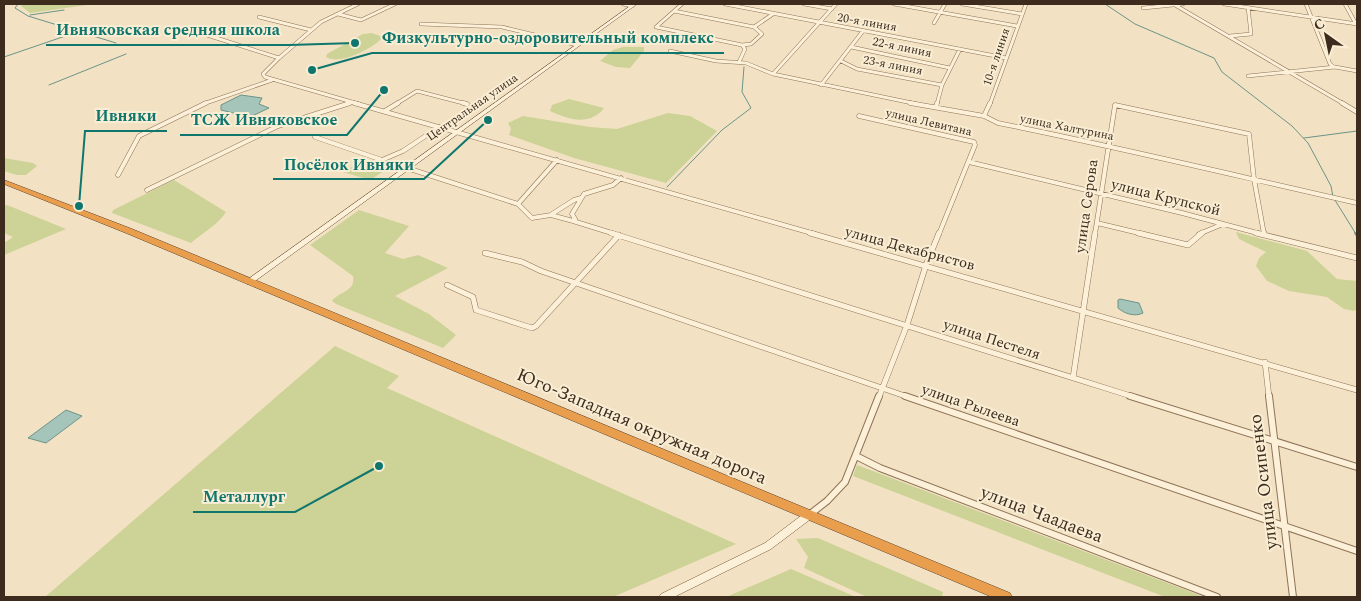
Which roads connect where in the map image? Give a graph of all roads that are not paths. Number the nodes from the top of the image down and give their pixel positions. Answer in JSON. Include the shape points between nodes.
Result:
{"nodes":[{"id":1,"x":347,"y":4,"type":"edge"},
{"id":2,"x":358,"y":4,"type":"edge"},
{"id":3,"x":395,"y":4,"type":"edge"},
{"id":4,"x":623,"y":4,"type":"edge"},
{"id":5,"x":682,"y":4,"type":"edge"},
{"id":6,"x":725,"y":4,"type":"edge"},
{"id":7,"x":804,"y":4,"type":"edge"},
{"id":8,"x":836,"y":4,"type":"edge"},
{"id":9,"x":894,"y":4,"type":"edge"},
{"id":10,"x":945,"y":4,"type":"edge"},
{"id":11,"x":962,"y":4,"type":"edge"},
{"id":12,"x":1026,"y":4,"type":"edge"},
{"id":13,"x":1183,"y":4,"type":"edge"},
{"id":14,"x":1224,"y":4,"type":"edge"},
{"id":15,"x":1306,"y":4,"type":"edge"},
{"id":16,"x":1346,"y":4,"type":"edge"},
{"id":17,"x":634,"y":5,"type":"edge"},
{"id":18,"x":1175,"y":5,"type":"edge"},
{"id":19,"x":351,"y":7,"type":"junction"},
{"id":20,"x":1248,"y":7,"type":"junction"},
{"id":21,"x":1143,"y":8,"type":"dead end"},
{"id":22,"x":832,"y":9,"type":"junction"},
{"id":23,"x":674,"y":11,"type":"junction"},
{"id":24,"x":940,"y":12,"type":"junction"},
{"id":25,"x":337,"y":14,"type":"junction"},
{"id":26,"x":773,"y":14,"type":"junction"},
{"id":27,"x":1022,"y":14,"type":"junction"},
{"id":28,"x":259,"y":17,"type":"dead end"},
{"id":29,"x":1311,"y":17,"type":"junction"},
{"id":30,"x":820,"y":22,"type":"junction"},
{"id":31,"x":934,"y":23,"type":"dead end"},
{"id":32,"x":421,"y":24,"type":"dead end"},
{"id":33,"x":1357,"y":24,"type":"edge"},
{"id":34,"x":1017,"y":26,"type":"junction"},
{"id":35,"x":754,"y":28,"type":"junction"},
{"id":36,"x":311,"y":30,"type":"junction"},
{"id":37,"x":863,"y":31,"type":"junction"},
{"id":38,"x":207,"y":35,"type":"dead end"},
{"id":39,"x":1230,"y":36,"type":"junction"},
{"id":40,"x":577,"y":45,"type":"junction"},
{"id":41,"x":742,"y":45,"type":"junction"},
{"id":42,"x":851,"y":47,"type":"junction"},
{"id":43,"x":960,"y":49,"type":"junction"},
{"id":44,"x":670,"y":51,"type":"dead end"},
{"id":45,"x":279,"y":58,"type":"junction"},
{"id":46,"x":1006,"y":58,"type":"junction"},
{"id":47,"x":841,"y":60,"type":"junction"},
{"id":48,"x":739,"y":62,"type":"junction"},
{"id":49,"x":1335,"y":67,"type":"junction"},
{"id":50,"x":950,"y":68,"type":"junction"},
{"id":51,"x":1288,"y":71,"type":"junction"},
{"id":52,"x":1357,"y":71,"type":"edge"},
{"id":53,"x":775,"y":73,"type":"junction"},
{"id":54,"x":1248,"y":76,"type":"dead end"},
{"id":55,"x":272,"y":80,"type":"junction"},
{"id":56,"x":821,"y":85,"type":"junction"},
{"id":57,"x":942,"y":85,"type":"junction"},
{"id":58,"x":353,"y":102,"type":"junction"},
{"id":59,"x":466,"y":104,"type":"dead end"},
{"id":60,"x":936,"y":107,"type":"junction"},
{"id":61,"x":384,"y":111,"type":"junction"},
{"id":62,"x":1357,"y":112,"type":"edge"},
{"id":63,"x":859,"y":116,"type":"dead end"},
{"id":64,"x":984,"y":116,"type":"junction"},
{"id":65,"x":439,"y":127,"type":"junction"},
{"id":66,"x":456,"y":132,"type":"junction"},
{"id":67,"x":315,"y":137,"type":"dead end"},
{"id":68,"x":1108,"y":145,"type":"junction"},
{"id":69,"x":558,"y":160,"type":"junction"},
{"id":70,"x":969,"y":162,"type":"junction"},
{"id":71,"x":407,"y":168,"type":"junction"},
{"id":72,"x":118,"y":175,"type":"dead end"},
{"id":73,"x":621,"y":178,"type":"junction"},
{"id":74,"x":1254,"y":179,"type":"junction"},
{"id":75,"x":4,"y":182,"type":"edge"},
{"id":76,"x":147,"y":190,"type":"dead end"},
{"id":77,"x":1101,"y":194,"type":"junction"},
{"id":78,"x":581,"y":198,"type":"junction"},
{"id":79,"x":1357,"y":203,"type":"edge"},
{"id":80,"x":518,"y":204,"type":"junction"},
{"id":81,"x":551,"y":215,"type":"junction"},
{"id":82,"x":573,"y":221,"type":"junction"},
{"id":83,"x":1096,"y":222,"type":"junction"},
{"id":84,"x":1223,"y":224,"type":"junction"},
{"id":85,"x":619,"y":235,"type":"junction"},
{"id":86,"x":1264,"y":235,"type":"junction"},
{"id":87,"x":485,"y":253,"type":"dead end"},
{"id":88,"x":1357,"y":258,"type":"edge"},
{"id":89,"x":926,"y":265,"type":"junction"},
{"id":90,"x":249,"y":282,"type":"junction"},
{"id":91,"x":576,"y":282,"type":"junction"},
{"id":92,"x":447,"y":285,"type":"dead end"},
{"id":93,"x":1085,"y":310,"type":"junction"},
{"id":94,"x":907,"y":325,"type":"junction"},
{"id":95,"x":1265,"y":362,"type":"junction"},
{"id":96,"x":1073,"y":378,"type":"junction"},
{"id":97,"x":881,"y":387,"type":"junction"},
{"id":98,"x":1357,"y":390,"type":"edge"},
{"id":99,"x":1274,"y":441,"type":"junction"},
{"id":100,"x":856,"y":456,"type":"junction"},
{"id":101,"x":1357,"y":467,"type":"edge"},
{"id":102,"x":809,"y":515,"type":"junction"},
{"id":103,"x":1283,"y":526,"type":"junction"},
{"id":104,"x":1357,"y":551,"type":"edge"},
{"id":105,"x":664,"y":597,"type":"edge"},
{"id":106,"x":1006,"y":597,"type":"edge"},
{"id":107,"x":1217,"y":597,"type":"edge"},
{"id":108,"x":1293,"y":597,"type":"edge"}],
"edges":[{"from":1,"to":19,"type":"street"},
{"from":2,"to":19,"type":"street"},
{"from":3,"to":25,"type":"street","via":[[361,20]]},
{"from":4,"to":17,"type":"street"},
{"from":5,"to":23,"type":"street"},
{"from":6,"to":26,"type":"street","name":"20-я линия"},
{"from":7,"to":22,"type":"street"},
{"from":8,"to":22,"type":"street"},
{"from":9,"to":24,"type":"street"},
{"from":10,"to":24,"type":"street"},
{"from":11,"to":27,"type":"street"},
{"from":12,"to":27,"type":"street","name":"10-я линия"},
{"from":13,"to":18,"type":"street"},
{"from":14,"to":20,"type":"street"},
{"from":15,"to":29,"type":"street"},
{"from":16,"to":33,"type":"street"},
{"from":17,"to":40,"type":"street","name":"Центральная улица"},
{"from":18,"to":21,"type":"street"},
{"from":18,"to":39,"type":"street"},
{"from":19,"to":25,"type":"street"},
{"from":20,"to":29,"type":"street"},
{"from":20,"to":39,"type":"street","via":[[1251,34]]},
{"from":22,"to":30,"type":"street"},
{"from":23,"to":35,"type":"street"},
{"from":23,"to":41,"type":"street","via":[[656,27]]},
{"from":24,"to":31,"type":"street"},
{"from":24,"to":34,"type":"street"},
{"from":25,"to":36,"type":"street"},
{"from":26,"to":30,"type":"street","name":"20-я линия"},
{"from":26,"to":35,"type":"street"},
{"from":27,"to":34,"type":"street","name":"10-я линия"},
{"from":28,"to":36,"type":"street"},
{"from":29,"to":33,"type":"street"},
{"from":29,"to":49,"type":"street","via":[[1330,64]]},
{"from":30,"to":37,"type":"street","name":"20-я линия"},
{"from":30,"to":53,"type":"street"},
{"from":32,"to":40,"type":"street","via":[[502,26]]},
{"from":34,"to":46,"type":"street","name":"10-я линия"},
{"from":35,"to":41,"type":"street","via":[[762,34],[751,44]]},
{"from":36,"to":45,"type":"street"},
{"from":37,"to":42,"type":"street"},
{"from":37,"to":43,"type":"street","name":"20-я линия"},
{"from":38,"to":45,"type":"street"},
{"from":39,"to":51,"type":"street"},
{"from":40,"to":66,"type":"street","name":"Центральная улица"},
{"from":41,"to":48,"type":"street","via":[[744,49]]},
{"from":42,"to":47,"type":"street"},
{"from":42,"to":50,"type":"street","name":"22-я линия"},
{"from":43,"to":46,"type":"street","name":"20-я линия"},
{"from":43,"to":50,"type":"street"},
{"from":44,"to":48,"type":"street","name":"улица Халтурина","via":[[716,61]]},
{"from":45,"to":55,"type":"street","via":[[263,74]]},
{"from":46,"to":64,"type":"street","name":"10-я линия"},
{"from":47,"to":56,"type":"street"},
{"from":47,"to":57,"type":"street","name":"23-я линия","via":[[857,68]]},
{"from":48,"to":53,"type":"street","name":"улица Халтурина"},
{"from":49,"to":51,"type":"street"},
{"from":49,"to":52,"type":"street"},
{"from":50,"to":57,"type":"street"},
{"from":51,"to":54,"type":"street"},
{"from":51,"to":62,"type":"street"},
{"from":53,"to":56,"type":"street","name":"улица Халтурина"},
{"from":55,"to":58,"type":"street","name":"улица Декабристов"},
{"from":55,"to":72,"type":"street","via":[[203,104],[139,136]]},
{"from":56,"to":60,"type":"street","name":"улица Халтурина"},
{"from":57,"to":60,"type":"street"},
{"from":58,"to":61,"type":"street","name":"улица Декабристов"},
{"from":58,"to":76,"type":"street","via":[[272,129]]},
{"from":59,"to":61,"type":"street","via":[[417,91]]},
{"from":60,"to":64,"type":"street","name":"улица Халтурина"},
{"from":61,"to":65,"type":"street","name":"улица Декабристов"},
{"from":63,"to":70,"type":"street","name":"улица Левитана","via":[[974,142]]},
{"from":64,"to":68,"type":"street","name":"улица Халтурина","via":[[998,123]]},
{"from":65,"to":66,"type":"street","name":"улица Декабристов"},
{"from":65,"to":67,"type":"street","via":[[403,151],[382,160]]},
{"from":66,"to":69,"type":"street","name":"улица Декабристов"},
{"from":66,"to":71,"type":"street","name":"Центральная улица"},
{"from":68,"to":74,"type":"street","name":"улица Халтурина"},
{"from":68,"to":74,"type":"street","name":"улица Серова","via":[[1115,105],[1249,134]]},
{"from":68,"to":77,"type":"street","name":"улица Серова"},
{"from":69,"to":73,"type":"street","name":"улица Декабристов"},
{"from":69,"to":80,"type":"street"},
{"from":70,"to":77,"type":"street","name":"улица Крупской"},
{"from":70,"to":89,"type":"street"},
{"from":71,"to":80,"type":"street"},
{"from":71,"to":90,"type":"street","name":"Центральная улица"},
{"from":73,"to":78,"type":"street"},
{"from":73,"to":89,"type":"street","name":"улица Декабристов"},
{"from":74,"to":79,"type":"street","name":"улица Халтурина"},
{"from":74,"to":86,"type":"street"},
{"from":75,"to":90,"type":"highway"},
{"from":77,"to":83,"type":"street","name":"улица Серова"},
{"from":77,"to":84,"type":"street","name":"улица Крупской"},
{"from":78,"to":81,"type":"street"},
{"from":78,"to":82,"type":"street","via":[[572,214]]},
{"from":80,"to":81,"type":"street","name":"улица Пестеля","via":[[532,218]]},
{"from":81,"to":82,"type":"street","name":"улица Пестеля"},
{"from":82,"to":85,"type":"street","name":"улица Пестеля"},
{"from":83,"to":84,"type":"street","via":[[1188,245],[1199,234]]},
{"from":83,"to":93,"type":"street","name":"улица Серова"},
{"from":84,"to":86,"type":"street","name":"улица Крупской"},
{"from":85,"to":91,"type":"street"},
{"from":85,"to":94,"type":"street","name":"улица Пестеля"},
{"from":86,"to":88,"type":"street","name":"улица Крупской"},
{"from":87,"to":91,"type":"street","name":"улица Рылеева","via":[[522,262]]},
{"from":89,"to":93,"type":"street","name":"улица Декабристов"},
{"from":89,"to":94,"type":"street"},
{"from":90,"to":102,"type":"highway","name":"Юго-Западная окружная дорога"},
{"from":91,"to":92,"type":"street","via":[[532,328],[476,310],[473,297]]},
{"from":91,"to":97,"type":"street","name":"улица Рылеева"},
{"from":93,"to":95,"type":"street","name":"улица Декабристов"},
{"from":93,"to":96,"type":"street","name":"улица Серова"},
{"from":94,"to":96,"type":"street","name":"улица Пестеля"},
{"from":94,"to":97,"type":"street"},
{"from":95,"to":98,"type":"street","name":"улица Декабристов"},
{"from":95,"to":99,"type":"street","name":"улица Осипенко"},
{"from":96,"to":99,"type":"street","name":"улица Пестеля"},
{"from":97,"to":100,"type":"street"},
{"from":97,"to":103,"type":"street","name":"улица Рылеева"},
{"from":99,"to":101,"type":"street","name":"улица Пестеля"},
{"from":99,"to":103,"type":"street","name":"улица Осипенко"},
{"from":100,"to":102,"type":"street","via":[[845,482]]},
{"from":100,"to":107,"type":"street","name":"улица Чаадаева"},
{"from":102,"to":105,"type":"street","via":[[768,546]]},
{"from":102,"to":106,"type":"highway","name":"Юго-Западная окружная дорога"},
{"from":103,"to":104,"type":"street","name":"улица Рылеева"},
{"from":103,"to":108,"type":"street","name":"улица Осипенко"}]}
